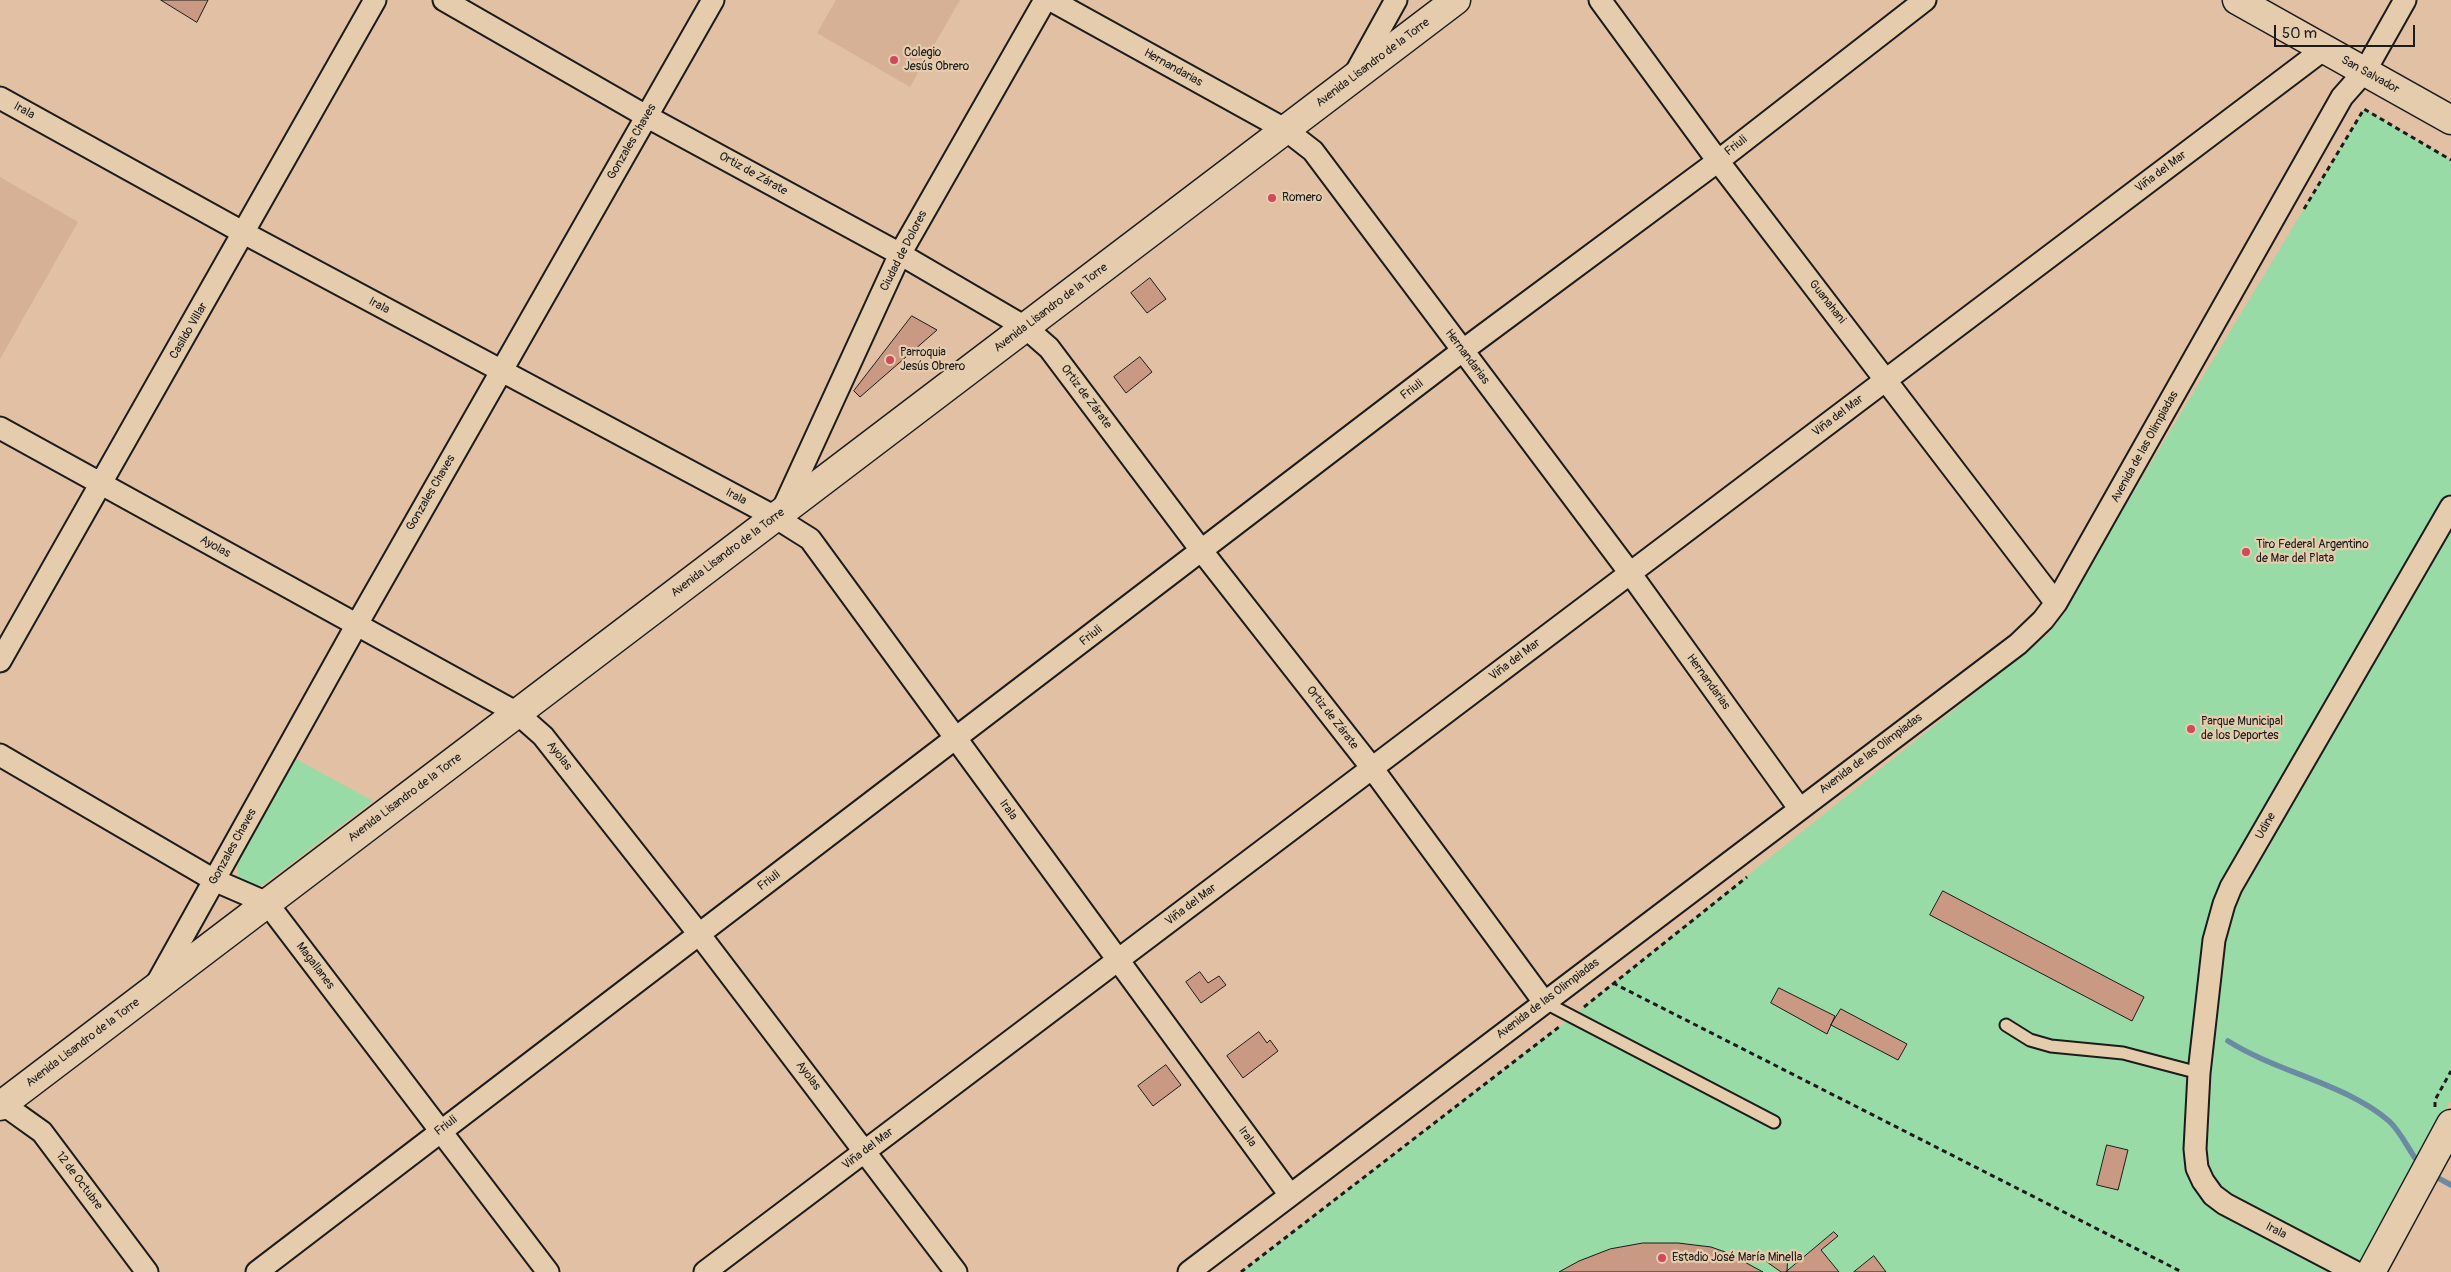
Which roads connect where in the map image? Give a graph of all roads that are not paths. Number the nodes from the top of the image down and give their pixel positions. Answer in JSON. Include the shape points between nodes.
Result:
{"nodes":[{"id":1,"x":375,"y":0,"type":"edge"},
{"id":2,"x":444,"y":0,"type":"edge"},
{"id":3,"x":713,"y":0,"type":"edge"},
{"id":4,"x":1045,"y":0,"type":"edge"},
{"id":5,"x":1051,"y":0,"type":"edge"},
{"id":6,"x":1396,"y":0,"type":"edge"},
{"id":7,"x":1456,"y":0,"type":"edge"},
{"id":8,"x":1600,"y":0,"type":"edge"},
{"id":9,"x":1925,"y":0,"type":"edge"},
{"id":10,"x":2237,"y":0,"type":"edge"},
{"id":11,"x":2405,"y":0,"type":"edge"},
{"id":12,"x":2324,"y":49,"type":"junction"},
{"id":13,"x":2365,"y":71,"type":"junction"},
{"id":14,"x":1352,"y":79,"type":"junction"},
{"id":15,"x":0,"y":98,"type":"edge"},
{"id":16,"x":646,"y":116,"type":"junction"},
{"id":17,"x":2451,"y":120,"type":"edge"},
{"id":18,"x":1286,"y":130,"type":"junction"},
{"id":19,"x":1718,"y":161,"type":"junction"},
{"id":20,"x":244,"y":233,"type":"junction"},
{"id":21,"x":900,"y":254,"type":"junction"},
{"id":22,"x":1025,"y":327,"type":"junction"},
{"id":23,"x":1462,"y":352,"type":"junction"},
{"id":24,"x":501,"y":372,"type":"junction"},
{"id":25,"x":1886,"y":379,"type":"junction"},
{"id":26,"x":0,"y":428,"type":"edge"},
{"id":27,"x":102,"y":483,"type":"junction"},
{"id":28,"x":2451,"y":506,"type":"edge"},
{"id":29,"x":778,"y":514,"type":"junction"},
{"id":30,"x":1201,"y":550,"type":"junction"},
{"id":31,"x":1630,"y":573,"type":"junction"},
{"id":32,"x":2056,"y":603,"type":"junction"},
{"id":33,"x":356,"y":626,"type":"junction"},
{"id":34,"x":0,"y":661,"type":"edge"},
{"id":35,"x":517,"y":713,"type":"junction"},
{"id":36,"x":956,"y":740,"type":"junction"},
{"id":37,"x":0,"y":755,"type":"edge"},
{"id":38,"x":1372,"y":768,"type":"junction"},
{"id":39,"x":1799,"y":808,"type":"junction"},
{"id":40,"x":214,"y":880,"type":"junction"},
{"id":41,"x":267,"y":903,"type":"junction"},
{"id":42,"x":699,"y":934,"type":"junction"},
{"id":43,"x":1117,"y":961,"type":"junction"},
{"id":44,"x":154,"y":989,"type":"junction"},
{"id":45,"x":1544,"y":1002,"type":"junction"},
{"id":46,"x":2006,"y":1025,"type":"dead end"},
{"id":47,"x":2199,"y":1073,"type":"junction"},
{"id":48,"x":1,"y":1104,"type":"edge"},
{"id":49,"x":1774,"y":1122,"type":"dead end"},
{"id":50,"x":2451,"y":1124,"type":"edge"},
{"id":51,"x":440,"y":1131,"type":"junction"},
{"id":52,"x":865,"y":1151,"type":"junction"},
{"id":53,"x":2440,"y":1156,"type":"edge"},
{"id":54,"x":2203,"y":1181,"type":"joint"},
{"id":55,"x":1290,"y":1195,"type":"junction"},
{"id":56,"x":148,"y":1272,"type":"edge"},
{"id":57,"x":257,"y":1272,"type":"edge"},
{"id":58,"x":548,"y":1272,"type":"edge"},
{"id":59,"x":705,"y":1272,"type":"edge"},
{"id":60,"x":956,"y":1272,"type":"edge"},
{"id":61,"x":1189,"y":1272,"type":"edge"},
{"id":62,"x":2355,"y":1272,"type":"edge"},
{"id":63,"x":2371,"y":1272,"type":"edge"}],
"edges":[{"from":1,"to":20,"type":"street","name":"Casildo Villar"},
{"from":2,"to":16,"type":"street","name":"Ortiz de Zárate"},
{"from":3,"to":16,"type":"street","name":"Gonzales Chaves"},
{"from":4,"to":21,"type":"street","name":"Ciudad de Dolores"},
{"from":5,"to":18,"type":"street","name":"Hernandarias"},
{"from":6,"to":14,"type":"street"},
{"from":7,"to":14,"type":"street","name":"Avenida Lisandro de la Torre"},
{"from":8,"to":19,"type":"street","name":"Guanahani"},
{"from":9,"to":19,"type":"street","name":"Friuli"},
{"from":10,"to":12,"type":"street","name":"San Salvador"},
{"from":11,"to":13,"type":"street","name":"Avenida de las Olimpiadas"},
{"from":12,"to":13,"type":"street","name":"San Salvador"},
{"from":12,"to":25,"type":"street","name":"Viña del Mar"},
{"from":13,"to":17,"type":"street","name":"San Salvador"},
{"from":13,"to":32,"type":"street","name":"Avenida de las Olimpiadas","via":[[2342,98]]},
{"from":14,"to":18,"type":"street","name":"Avenida Lisandro de la Torre"},
{"from":15,"to":20,"type":"street","name":"Irala"},
{"from":16,"to":21,"type":"street","name":"Ortiz de Zárate"},
{"from":16,"to":24,"type":"street","name":"Gonzales Chaves"},
{"from":18,"to":22,"type":"street","name":"Avenida Lisandro de la Torre"},
{"from":18,"to":23,"type":"street","name":"Hernandarias","via":[[1313,151]]},
{"from":19,"to":23,"type":"street","name":"Friuli"},
{"from":19,"to":25,"type":"street","name":"Guanahani"},
{"from":20,"to":24,"type":"street","name":"Irala"},
{"from":20,"to":27,"type":"street","name":"Casildo Villar"},
{"from":21,"to":22,"type":"street","name":"Ortiz de Zárate"},
{"from":21,"to":29,"type":"street","name":"Ciudad de Dolores"},
{"from":22,"to":29,"type":"street","name":"Avenida Lisandro de la Torre"},
{"from":22,"to":30,"type":"street","name":"Ortiz de Zárate","via":[[1049,348]]},
{"from":23,"to":30,"type":"street","name":"Friuli"},
{"from":23,"to":31,"type":"street","name":"Hernandarias"},
{"from":24,"to":29,"type":"street","name":"Irala"},
{"from":24,"to":33,"type":"street","name":"Gonzales Chaves"},
{"from":25,"to":31,"type":"street","name":"Viña del Mar"},
{"from":25,"to":32,"type":"street","name":"Guanahani"},
{"from":26,"to":27,"type":"street","name":"Ayolas"},
{"from":27,"to":33,"type":"street","name":"Ayolas"},
{"from":27,"to":34,"type":"street","name":"Casildo Villar"},
{"from":28,"to":47,"type":"street","name":"Udine","via":[[2287,788],[2224,904],[2214,940]]},
{"from":29,"to":35,"type":"street","name":"Avenida Lisandro de la Torre"},
{"from":29,"to":36,"type":"street","name":"Irala","via":[[810,539]]},
{"from":30,"to":36,"type":"street","name":"Friuli"},
{"from":30,"to":38,"type":"street","name":"Ortiz de Zárate"},
{"from":31,"to":38,"type":"street","name":"Viña del Mar"},
{"from":31,"to":39,"type":"street","name":"Hernandarias"},
{"from":32,"to":39,"type":"street","name":"Avenida de las Olimpiadas","via":[[2018,644]]},
{"from":33,"to":35,"type":"street","name":"Ayolas"},
{"from":33,"to":40,"type":"street","name":"Gonzales Chaves"},
{"from":35,"to":41,"type":"street","name":"Avenida Lisandro de la Torre"},
{"from":35,"to":42,"type":"street","name":"Ayolas","via":[[543,736]]},
{"from":36,"to":42,"type":"street","name":"Friuli"},
{"from":36,"to":43,"type":"street","name":"Irala"},
{"from":37,"to":40,"type":"street","name":"Magallanes"},
{"from":38,"to":43,"type":"street","name":"Viña del Mar"},
{"from":38,"to":45,"type":"street","name":"Ortiz de Zárate"},
{"from":39,"to":45,"type":"street","name":"Avenida de las Olimpiadas"},
{"from":40,"to":41,"type":"street","name":"Magallanes"},
{"from":40,"to":44,"type":"street","name":"Gonzales Chaves"},
{"from":41,"to":44,"type":"street","name":"Avenida Lisandro de la Torre"},
{"from":41,"to":51,"type":"street","name":"Magallanes"},
{"from":42,"to":51,"type":"street","name":"Friuli"},
{"from":42,"to":52,"type":"street","name":"Ayolas"},
{"from":43,"to":52,"type":"street","name":"Viña del Mar"},
{"from":43,"to":55,"type":"street","name":"Irala"},
{"from":44,"to":48,"type":"street","name":"Avenida Lisandro de la Torre"},
{"from":45,"to":49,"type":"lane"},
{"from":45,"to":55,"type":"street","name":"Avenida de las Olimpiadas"},
{"from":46,"to":47,"type":"lane","via":[[2030,1040],[2051,1046],[2123,1054]]},
{"from":47,"to":54,"type":"street","name":"Udine","via":[[2195,1149],[2197,1168]]},
{"from":48,"to":56,"type":"street","name":"12 de Octubre","via":[[42,1132]]},
{"from":50,"to":53,"type":"street"},
{"from":51,"to":57,"type":"street","name":"Friuli"},
{"from":51,"to":58,"type":"street","name":"Magallanes"},
{"from":52,"to":59,"type":"street","name":"Viña del Mar"},
{"from":52,"to":60,"type":"street","name":"Ayolas"},
{"from":53,"to":63,"type":"street","via":[[2414,1192]]},
{"from":54,"to":62,"type":"street","name":"Irala","via":[[2225,1204]]},
{"from":55,"to":61,"type":"street","name":"Avenida de las Olimpiadas"}]}
